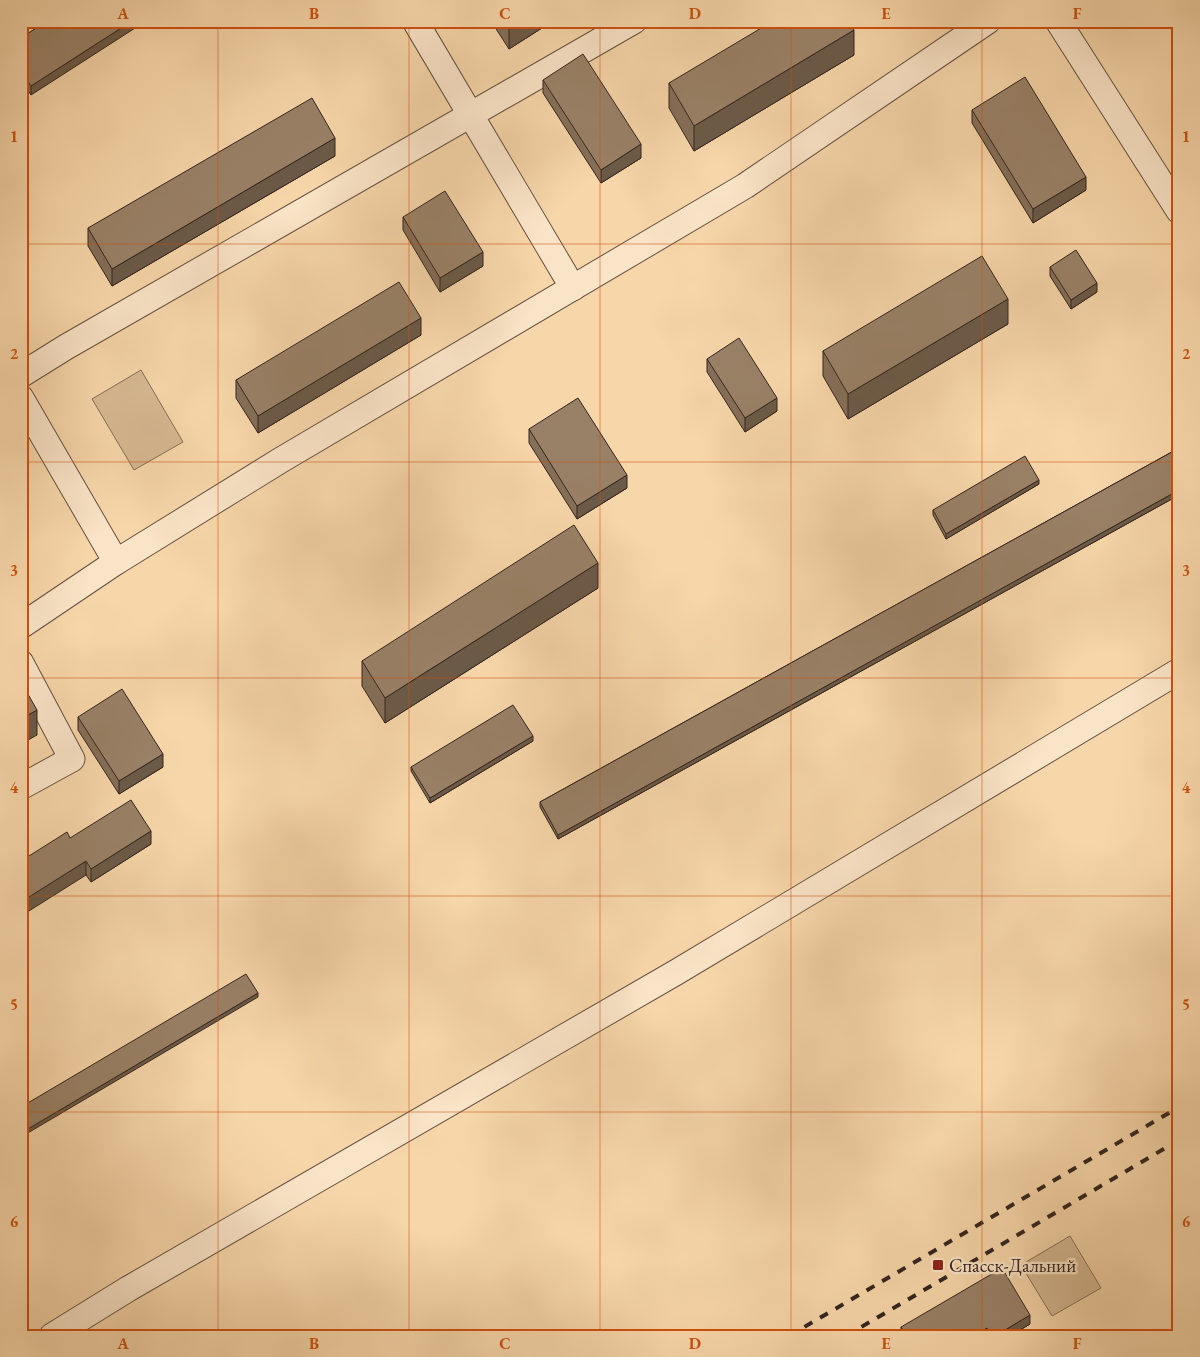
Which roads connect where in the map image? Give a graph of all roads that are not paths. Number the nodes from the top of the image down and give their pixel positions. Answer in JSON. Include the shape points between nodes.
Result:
{"nodes":[{"id":1,"x":415,"y":21,"type":"edge"},
{"id":2,"x":634,"y":21,"type":"edge"},
{"id":3,"x":988,"y":21,"type":"edge"},
{"id":4,"x":1058,"y":21,"type":"edge"},
{"id":5,"x":470,"y":114,"type":"junction"},
{"id":6,"x":1179,"y":211,"type":"edge"},
{"id":7,"x":573,"y":288,"type":"junction"},
{"id":8,"x":21,"y":375,"type":"edge"},
{"id":9,"x":21,"y":398,"type":"edge"},
{"id":10,"x":116,"y":562,"type":"junction"},
{"id":11,"x":21,"y":626,"type":"edge"},
{"id":12,"x":21,"y":663,"type":"edge"},
{"id":13,"x":1179,"y":671,"type":"edge"},
{"id":14,"x":21,"y":787,"type":"edge"},
{"id":15,"x":52,"y":1336,"type":"edge"}],
"edges":[{"from":1,"to":5,"type":"street"},
{"from":2,"to":5,"type":"street"},
{"from":3,"to":7,"type":"street","via":[[745,186]]},
{"from":4,"to":6,"type":"street"},
{"from":5,"to":7,"type":"street"},
{"from":5,"to":8,"type":"street"},
{"from":7,"to":10,"type":"street","via":[[266,469]]},
{"from":9,"to":10,"type":"street"},
{"from":10,"to":11,"type":"street"},
{"from":12,"to":14,"type":"street","via":[[72,758]]},
{"from":13,"to":15,"type":"street","via":[[675,973],[136,1284]]}]}
